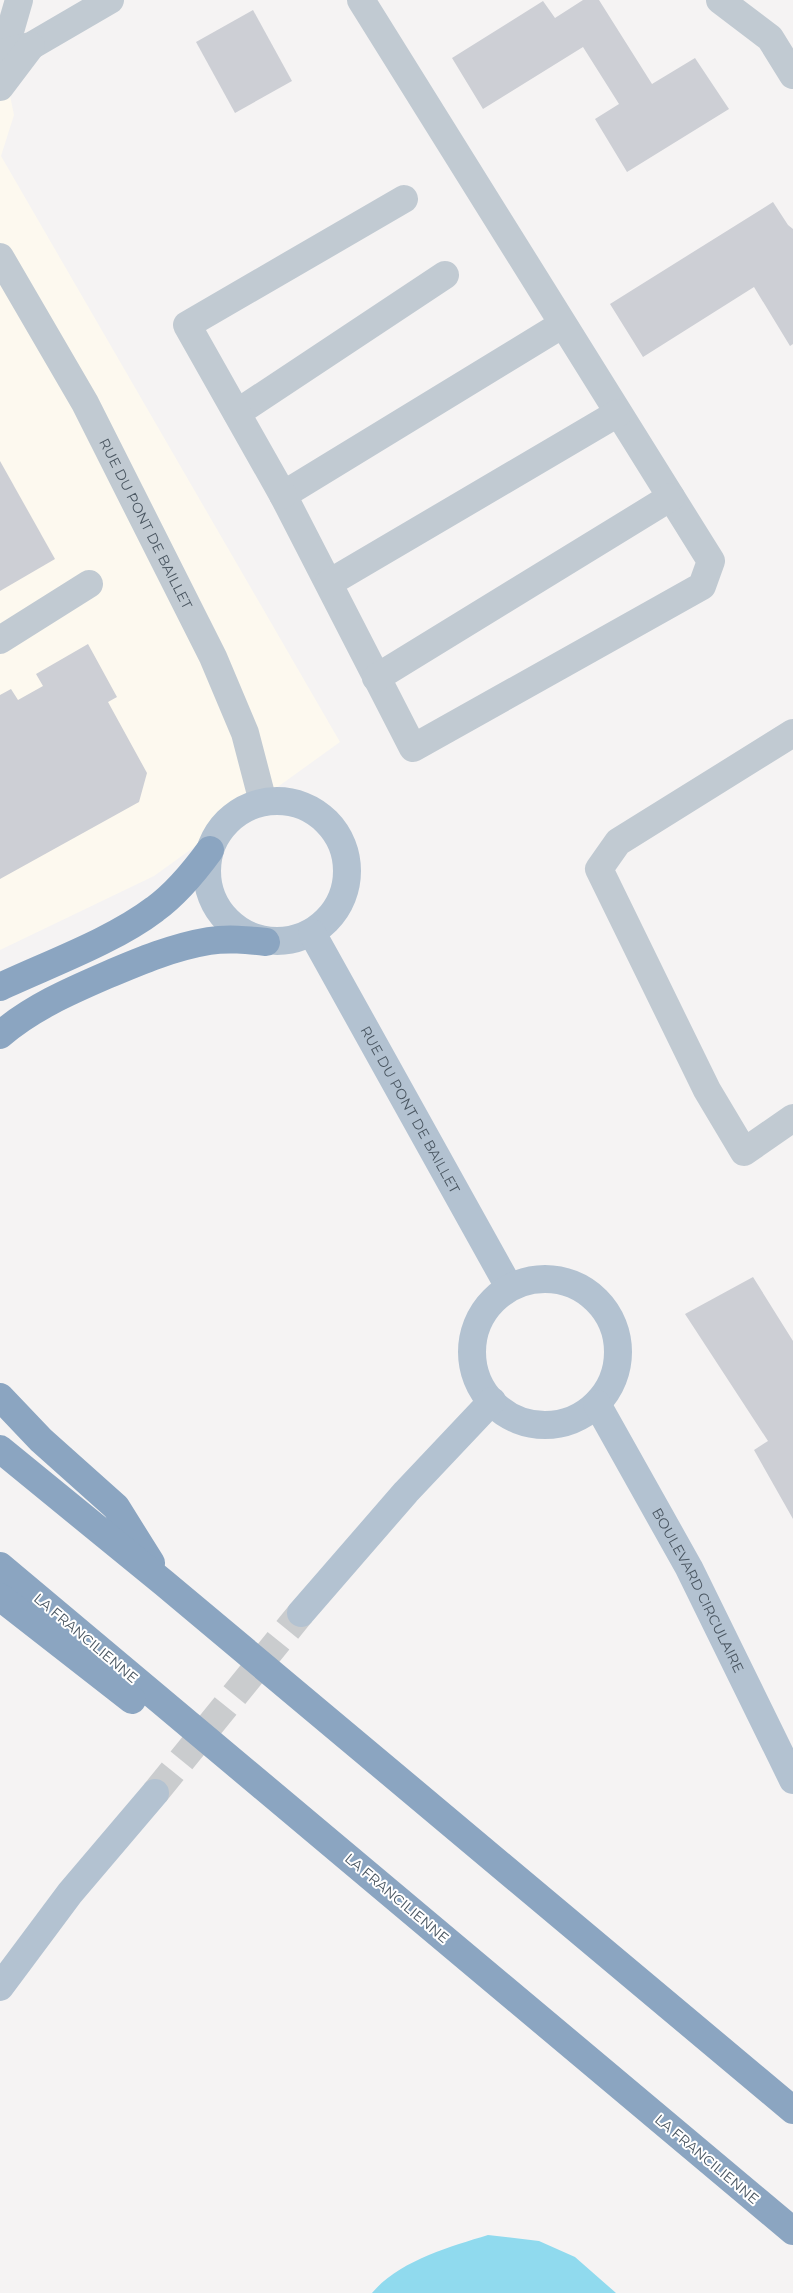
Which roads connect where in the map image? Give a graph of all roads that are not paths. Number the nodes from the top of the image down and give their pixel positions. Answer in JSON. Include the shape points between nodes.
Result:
{"nodes":[{"id":1,"x":18,"y":0,"type":"edge"},
{"id":2,"x":110,"y":0,"type":"edge"},
{"id":3,"x":361,"y":0,"type":"edge"},
{"id":4,"x":720,"y":0,"type":"edge"},
{"id":5,"x":30,"y":46,"type":"junction"},
{"id":6,"x":2,"y":53,"type":"edge"},
{"id":7,"x":793,"y":75,"type":"edge"},
{"id":8,"x":0,"y":87,"type":"edge"},
{"id":9,"x":404,"y":199,"type":"dead end"},
{"id":10,"x":0,"y":257,"type":"edge"},
{"id":11,"x":446,"y":275,"type":"dead end"},
{"id":12,"x":563,"y":324,"type":"junction"},
{"id":13,"x":237,"y":413,"type":"junction"},
{"id":14,"x":618,"y":413,"type":"junction"},
{"id":15,"x":284,"y":494,"type":"junction"},
{"id":16,"x":671,"y":497,"type":"junction"},
{"id":17,"x":329,"y":583,"type":"junction"},
{"id":18,"x":89,"y":584,"type":"dead end"},
{"id":19,"x":0,"y":640,"type":"edge"},
{"id":20,"x":376,"y":678,"type":"junction"},
{"id":21,"x":793,"y":734,"type":"edge"},
{"id":22,"x":263,"y":802,"type":"junction"},
{"id":23,"x":210,"y":850,"type":"junction"},
{"id":24,"x":312,"y":933,"type":"junction"},
{"id":25,"x":266,"y":942,"type":"junction"},
{"id":26,"x":0,"y":987,"type":"edge"},
{"id":27,"x":0,"y":1035,"type":"edge"},
{"id":28,"x":793,"y":1118,"type":"edge"},
{"id":29,"x":509,"y":1287,"type":"junction"},
{"id":30,"x":0,"y":1397,"type":"edge"},
{"id":31,"x":492,"y":1402,"type":"junction"},
{"id":32,"x":597,"y":1404,"type":"junction"},
{"id":33,"x":0,"y":1449,"type":"edge"},
{"id":34,"x":0,"y":1566,"type":"edge"},
{"id":35,"x":164,"y":1583,"type":"junction"},
{"id":36,"x":0,"y":1598,"type":"edge"},
{"id":37,"x":301,"y":1613,"type":"tunnel mouth"},
{"id":38,"x":793,"y":1780,"type":"edge"},
{"id":39,"x":154,"y":1793,"type":"tunnel mouth"},
{"id":40,"x":70,"y":1893,"type":"junction"},
{"id":41,"x":0,"y":1962,"type":"edge"},
{"id":42,"x":499,"y":1984,"type":"junction"},
{"id":43,"x":0,"y":1987,"type":"edge"},
{"id":44,"x":793,"y":2110,"type":"edge"},
{"id":45,"x":793,"y":2231,"type":"edge"}],
"edges":[{"from":1,"to":6,"type":"street"},
{"from":2,"to":5,"type":"street"},
{"from":3,"to":12,"type":"street"},
{"from":4,"to":7,"type":"street","via":[[770,38]]},
{"from":5,"to":6,"type":"street"},
{"from":5,"to":8,"type":"street"},
{"from":9,"to":13,"type":"street","via":[[187,325]]},
{"from":10,"to":22,"type":"street","name":"RUE DU PONT DE BAILLET","via":[[85,403],[213,657],[245,733]]},
{"from":11,"to":13,"type":"street"},
{"from":12,"to":14,"type":"street"},
{"from":12,"to":15,"type":"street"},
{"from":13,"to":15,"type":"street"},
{"from":14,"to":16,"type":"street"},
{"from":14,"to":17,"type":"street"},
{"from":15,"to":17,"type":"street"},
{"from":16,"to":20,"type":"street"},
{"from":16,"to":20,"type":"street","via":[[711,561],[702,586],[413,748]]},
{"from":17,"to":20,"type":"street"},
{"from":18,"to":19,"type":"street"},
{"from":21,"to":28,"type":"street","via":[[618,842],[598,869],[707,1090],[744,1152]]},
{"from":22,"to":23,"type":"main road","via":[[250,805],[232,816],[217,832]]},
{"from":22,"to":24,"type":"main road","via":[[296,803],[318,813],[335,830],[345,851],[348,875],[343,898],[330,918]]},
{"from":23,"to":25,"type":"main road","via":[[207,887],[217,910],[242,933]]},
{"from":23,"to":26,"type":"highway","via":[[180,888],[126,928]]},
{"from":24,"to":25,"type":"main road","via":[[291,941]]},
{"from":24,"to":29,"type":"main road","name":"RUE DU PONT DE BAILLET"},
{"from":25,"to":27,"type":"highway","via":[[239,939],[177,948],[76,988],[42,1005]]},
{"from":29,"to":31,"type":"main road","via":[[489,1303],[476,1325],[471,1350],[475,1375]]},
{"from":29,"to":32,"type":"main road","via":[[533,1279],[556,1278],[579,1286],[597,1299],[611,1318],[618,1340],[618,1364],[611,1386]]},
{"from":30,"to":35,"type":"highway","via":[[41,1440],[116,1507]]},
{"from":31,"to":32,"type":"main road","via":[[505,1414],[528,1424],[554,1426],[579,1418]]},
{"from":31,"to":37,"type":"main road","via":[[406,1492]]},
{"from":32,"to":38,"type":"main road","name":"BOULEVARD CIRCULAIRE","via":[[689,1568]]},
{"from":33,"to":35,"type":"highway"},
{"from":34,"to":42,"type":"highway","name":"LA FRANCILIENNE"},
{"from":35,"to":44,"type":"highway"},
{"from":36,"to":42,"type":"highway"},
{"from":39,"to":40,"type":"main road"},
{"from":40,"to":41,"type":"main road"},
{"from":40,"to":43,"type":"main road"},
{"from":42,"to":45,"type":"highway","name":"LA FRANCILIENNE"}]}
